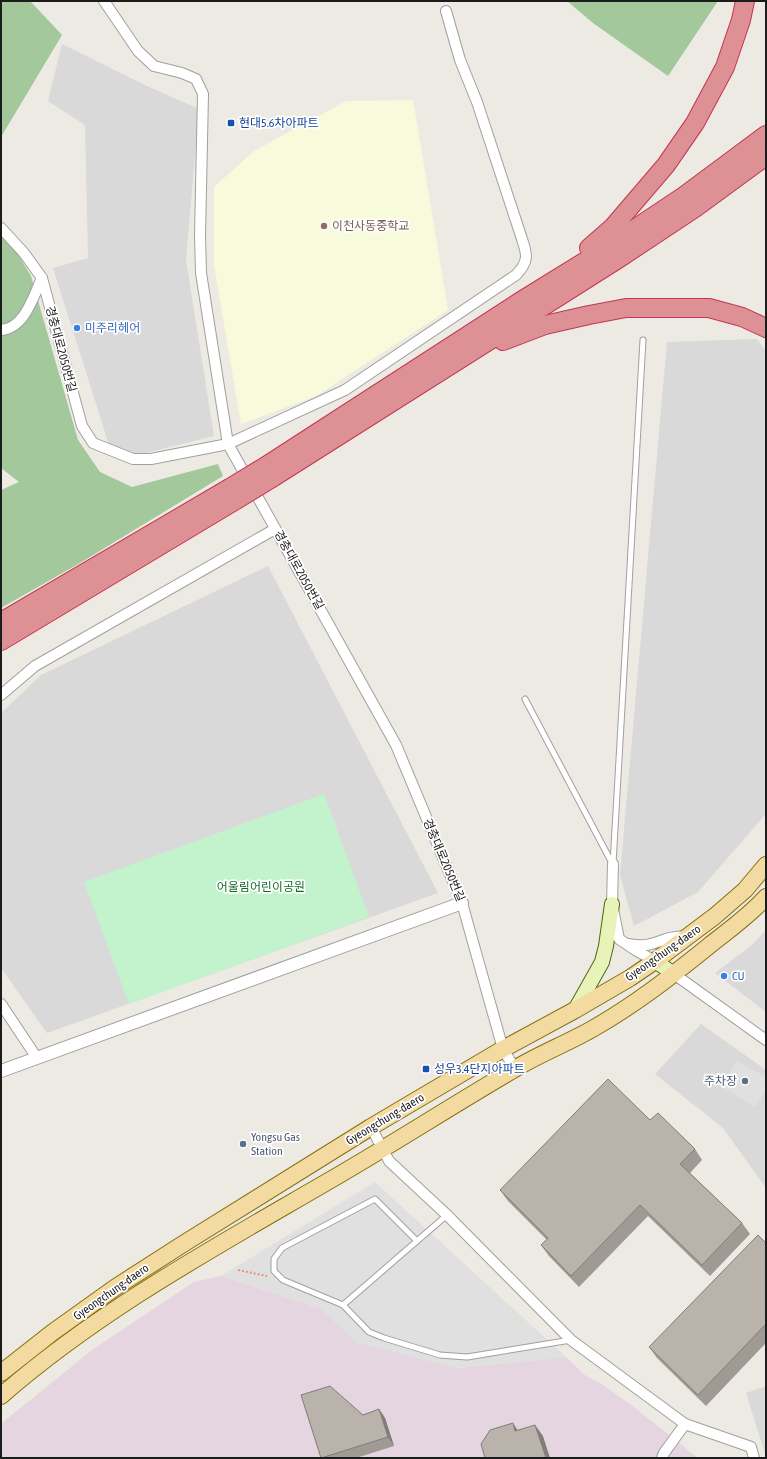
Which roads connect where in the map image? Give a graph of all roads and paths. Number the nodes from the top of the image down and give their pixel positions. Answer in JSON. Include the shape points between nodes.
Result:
{"nodes":[{"id":1,"x":104,"y":1,"type":"edge"},
{"id":2,"x":746,"y":1,"type":"edge"},
{"id":3,"x":446,"y":11,"type":"dead end"},
{"id":4,"x":766,"y":135,"type":"edge"},
{"id":5,"x":766,"y":156,"type":"edge"},
{"id":6,"x":1,"y":228,"type":"edge"},
{"id":7,"x":42,"y":278,"type":"junction"},
{"id":8,"x":521,"y":301,"type":"junction"},
{"id":9,"x":766,"y":328,"type":"edge"},
{"id":10,"x":1,"y":330,"type":"edge"},
{"id":11,"x":643,"y":340,"type":"dead end"},
{"id":12,"x":460,"y":359,"type":"junction"},
{"id":13,"x":228,"y":444,"type":"junction"},
{"id":14,"x":269,"y":472,"type":"junction"},
{"id":15,"x":232,"y":495,"type":"junction"},
{"id":16,"x":276,"y":529,"type":"junction"},
{"id":17,"x":1,"y":622,"type":"edge"},
{"id":18,"x":1,"y":641,"type":"edge"},
{"id":19,"x":1,"y":695,"type":"edge"},
{"id":20,"x":525,"y":699,"type":"dead end"},
{"id":21,"x":613,"y":864,"type":"junction"},
{"id":22,"x":766,"y":865,"type":"edge"},
{"id":23,"x":766,"y":897,"type":"edge"},
{"id":24,"x":462,"y":903,"type":"junction"},
{"id":25,"x":612,"y":904,"type":"junction"},
{"id":26,"x":689,"y":935,"type":"junction"},
{"id":27,"x":626,"y":944,"type":"junction"},
{"id":28,"x":655,"y":961,"type":"junction"},
{"id":29,"x":674,"y":974,"type":"junction"},
{"id":30,"x":1,"y":1004,"type":"edge"},
{"id":31,"x":575,"y":1010,"type":"junction"},
{"id":32,"x":766,"y":1040,"type":"edge"},
{"id":33,"x":503,"y":1049,"type":"junction"},
{"id":34,"x":37,"y":1058,"type":"junction"},
{"id":35,"x":515,"y":1069,"type":"junction"},
{"id":36,"x":1,"y":1071,"type":"edge"},
{"id":37,"x":371,"y":1127,"type":"junction"},
{"id":38,"x":383,"y":1150,"type":"junction"},
{"id":39,"x":448,"y":1215,"type":"junction"},
{"id":40,"x":417,"y":1241,"type":"junction"},
{"id":41,"x":238,"y":1270,"type":"dead end"},
{"id":42,"x":284,"y":1280,"type":"junction"},
{"id":43,"x":343,"y":1305,"type":"junction"},
{"id":44,"x":571,"y":1340,"type":"junction"},
{"id":45,"x":1,"y":1373,"type":"edge"},
{"id":46,"x":1,"y":1396,"type":"edge"},
{"id":47,"x":685,"y":1424,"type":"junction"},
{"id":48,"x":662,"y":1458,"type":"edge"},
{"id":49,"x":754,"y":1458,"type":"edge"}],
"edges":[{"from":1,"to":13,"type":"street","via":[[138,51],[154,66],[196,79],[203,94],[201,273]]},
{"from":2,"to":8,"type":"highway","via":[[725,67],[695,123],[666,165],[613,227]]},
{"from":3,"to":13,"type":"street","via":[[460,60],[477,102],[527,254],[524,266],[516,275],[345,390]]},
{"from":4,"to":8,"type":"highway","via":[[684,196],[598,254]]},
{"from":5,"to":12,"type":"highway","via":[[695,208]]},
{"from":6,"to":7,"type":"street","name":"경충대로2050번길"},
{"from":7,"to":10,"type":"street","via":[[24,317],[8,329]]},
{"from":7,"to":13,"type":"street","name":"경충대로2050번길","via":[[82,426],[93,443],[133,459],[151,459]]},
{"from":8,"to":14,"type":"highway"},
{"from":9,"to":12,"type":"highway","via":[[742,317],[709,308],[626,308],[545,325]]},
{"from":11,"to":21,"type":"lane"},
{"from":12,"to":14,"type":"highway"},
{"from":13,"to":16,"type":"street","name":"경충대로2050번길"},
{"from":14,"to":15,"type":"highway","bridge":true},
{"from":15,"to":17,"type":"highway"},
{"from":15,"to":18,"type":"highway"},
{"from":16,"to":19,"type":"street","via":[[35,666]]},
{"from":16,"to":24,"type":"street","name":"경충대로2050번길","via":[[396,745]]},
{"from":20,"to":21,"type":"lane"},
{"from":21,"to":25,"type":"street"},
{"from":22,"to":26,"type":"main road","name":"Gyeongchung-daero","via":[[745,890]]},
{"from":23,"to":29,"type":"main road","name":"Gyeongchung-daero"},
{"from":24,"to":33,"type":"street","name":"경충대로2050번길"},
{"from":24,"to":34,"type":"street"},
{"from":25,"to":27,"type":"street","via":[[620,939]]},
{"from":25,"to":31,"type":"main road","via":[[602,962]]},
{"from":26,"to":27,"type":"street","via":[[642,946]]},
{"from":26,"to":28,"type":"main road","name":"Gyeongchung-daero"},
{"from":27,"to":28,"type":"street"},
{"from":28,"to":29,"type":"main road"},
{"from":28,"to":31,"type":"main road","name":"Gyeongchung-daero"},
{"from":29,"to":32,"type":"street"},
{"from":29,"to":35,"type":"main road","name":"Gyeongchung-daero","via":[[645,996],[595,1027]]},
{"from":30,"to":34,"type":"street"},
{"from":31,"to":33,"type":"main road","name":"Gyeongchung-daero"},
{"from":33,"to":35,"type":"street","name":"경충대로2050번길"},
{"from":33,"to":37,"type":"main road","name":"Gyeongchung-daero"},
{"from":34,"to":36,"type":"street"},
{"from":35,"to":38,"type":"main road","name":"Gyeongchung-daero"},
{"from":37,"to":38,"type":"street"},
{"from":37,"to":45,"type":"main road","name":"Gyeongchung-daero","via":[[116,1287]]},
{"from":38,"to":39,"type":"street","via":[[389,1161]]},
{"from":38,"to":46,"type":"main road","name":"Gyeongchung-daero","via":[[193,1259],[126,1302]]},
{"from":39,"to":40,"type":"lane"},
{"from":39,"to":44,"type":"street"},
{"from":40,"to":42,"type":"lane","via":[[375,1199],[282,1248],[274,1259],[274,1271]]},
{"from":40,"to":43,"type":"lane"},
{"from":41,"to":42,"type":"path"},
{"from":42,"to":43,"type":"lane"},
{"from":43,"to":44,"type":"lane","via":[[369,1332],[440,1355],[466,1357]]},
{"from":44,"to":47,"type":"street"},
{"from":47,"to":48,"type":"street"},
{"from":47,"to":49,"type":"street","via":[[751,1447]]}]}
